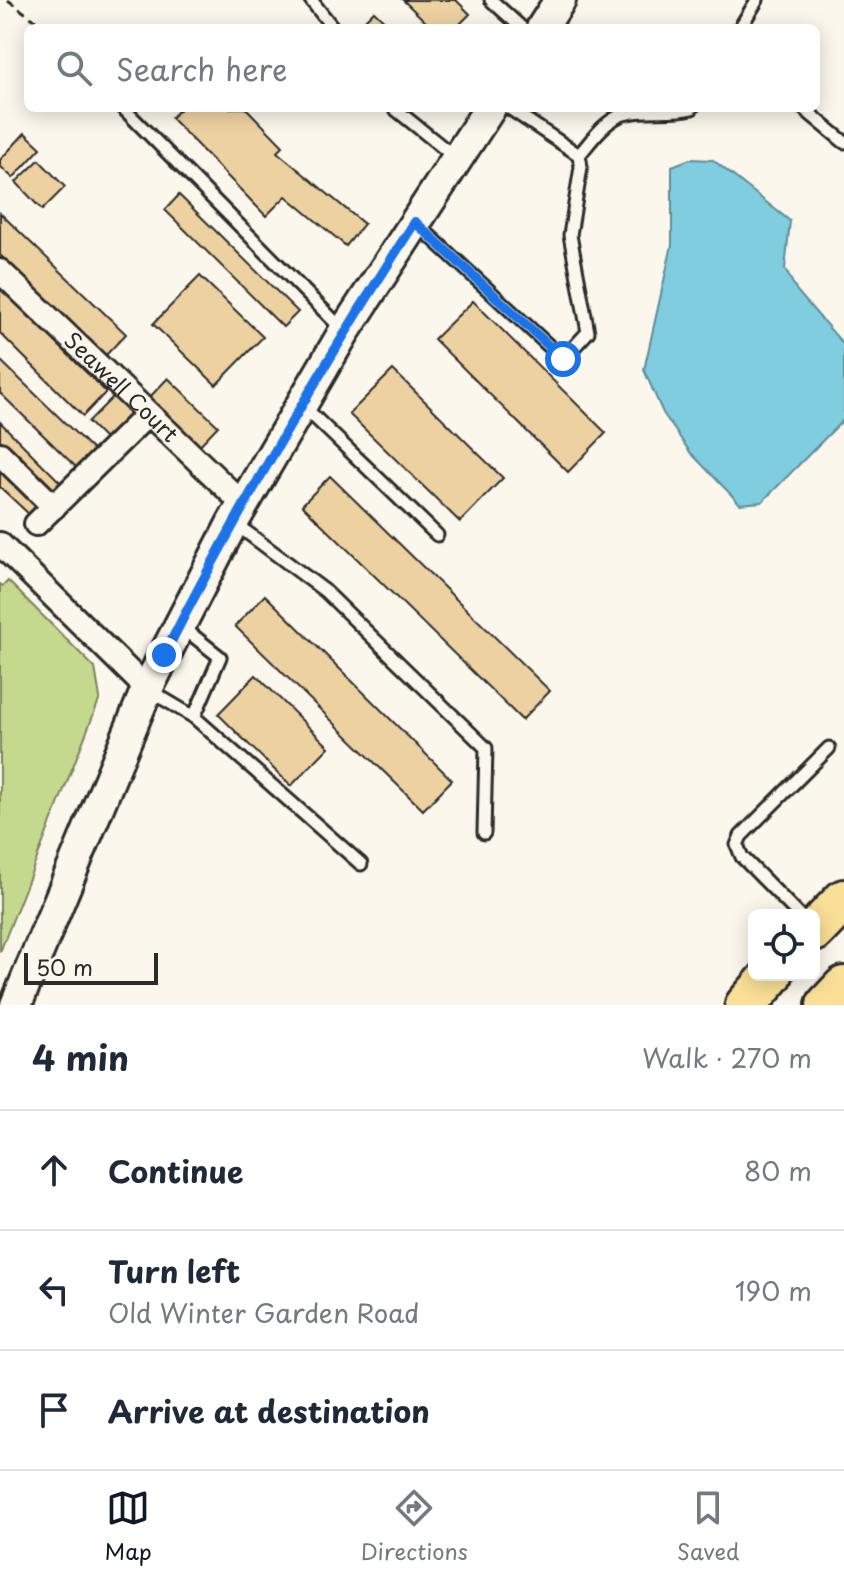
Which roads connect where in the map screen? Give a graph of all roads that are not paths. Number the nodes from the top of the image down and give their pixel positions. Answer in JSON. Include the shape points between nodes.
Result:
{"nodes":[{"id":1,"x":311,"y":0,"type":"edge"},
{"id":2,"x":491,"y":0,"type":"edge"},
{"id":3,"x":560,"y":0,"type":"edge"},
{"id":4,"x":757,"y":0,"type":"edge"},
{"id":5,"x":330,"y":24,"type":"edge"},
{"id":6,"x":518,"y":24,"type":"edge"},
{"id":7,"x":545,"y":24,"type":"edge"},
{"id":8,"x":742,"y":24,"type":"edge"},
{"id":9,"x":127,"y":112,"type":"edge"},
{"id":10,"x":399,"y":112,"type":"edge"},
{"id":11,"x":487,"y":112,"type":"edge"},
{"id":12,"x":515,"y":112,"type":"edge"},
{"id":13,"x":677,"y":112,"type":"edge"},
{"id":14,"x":808,"y":112,"type":"edge"},
{"id":15,"x":844,"y":142,"type":"edge"},
{"id":16,"x":579,"y":155,"type":"junction"},
{"id":17,"x":457,"y":159,"type":"junction"},
{"id":18,"x":415,"y":222,"type":"junction"},
{"id":19,"x":0,"y":271,"type":"edge"},
{"id":20,"x":344,"y":332,"type":"junction"},
{"id":21,"x":301,"y":405,"type":"junction"},
{"id":22,"x":148,"y":414,"type":"junction"},
{"id":23,"x":0,"y":454,"type":"edge"},
{"id":24,"x":54,"y":507,"type":"junction"},
{"id":25,"x":238,"y":513,"type":"junction"},
{"id":26,"x":36,"y":524,"type":"dead end"},
{"id":27,"x":437,"y":535,"type":"dead end"},
{"id":28,"x":1,"y":547,"type":"edge"},
{"id":29,"x":180,"y":625,"type":"junction"},
{"id":30,"x":147,"y":689,"type":"junction"},
{"id":31,"x":194,"y":717,"type":"junction"},
{"id":32,"x":829,"y":748,"type":"dead end"},
{"id":33,"x":484,"y":833,"type":"dead end"},
{"id":34,"x":361,"y":864,"type":"dead end"},
{"id":35,"x":844,"y":900,"type":"edge"},
{"id":36,"x":793,"y":909,"type":"edge"},
{"id":37,"x":820,"y":925,"type":"edge"},
{"id":38,"x":767,"y":981,"type":"edge"},
{"id":39,"x":844,"y":987,"type":"edge"},
{"id":40,"x":16,"y":1005,"type":"edge"},
{"id":41,"x":746,"y":1005,"type":"edge"},
{"id":42,"x":827,"y":1005,"type":"edge"}],
"edges":[{"from":1,"to":5,"type":"lane"},
{"from":2,"to":6,"type":"lane"},
{"from":3,"to":7,"type":"main road"},
{"from":4,"to":8,"type":"lane"},
{"from":9,"to":20,"type":"lane"},
{"from":10,"to":17,"type":"lane"},
{"from":11,"to":17,"type":"main road"},
{"from":12,"to":16,"type":"lane"},
{"from":13,"to":16,"type":"lane","via":[[623,114]]},
{"from":14,"to":15,"type":"lane"},
{"from":16,"to":18,"type":"lane","via":[[570,235],[588,332],[563,359]]},
{"from":17,"to":18,"type":"main road"},
{"from":18,"to":20,"type":"main road"},
{"from":19,"to":22,"type":"street","name":"Seawell Court"},
{"from":20,"to":21,"type":"main road"},
{"from":21,"to":25,"type":"main road"},
{"from":21,"to":27,"type":"lane"},
{"from":22,"to":24,"type":"street"},
{"from":22,"to":25,"type":"street","name":"Seawell Court"},
{"from":23,"to":24,"type":"street"},
{"from":24,"to":26,"type":"street"},
{"from":25,"to":29,"type":"main road"},
{"from":25,"to":33,"type":"lane","via":[[486,748]]},
{"from":28,"to":30,"type":"street"},
{"from":29,"to":30,"type":"main road"},
{"from":29,"to":31,"type":"lane","via":[[220,657]]},
{"from":30,"to":31,"type":"lane"},
{"from":30,"to":40,"type":"main road"},
{"from":31,"to":34,"type":"lane"},
{"from":32,"to":36,"type":"lane","via":[[737,845],[742,857]]},
{"from":35,"to":37,"type":"highway"},
{"from":38,"to":41,"type":"highway"},
{"from":39,"to":42,"type":"highway"}]}
